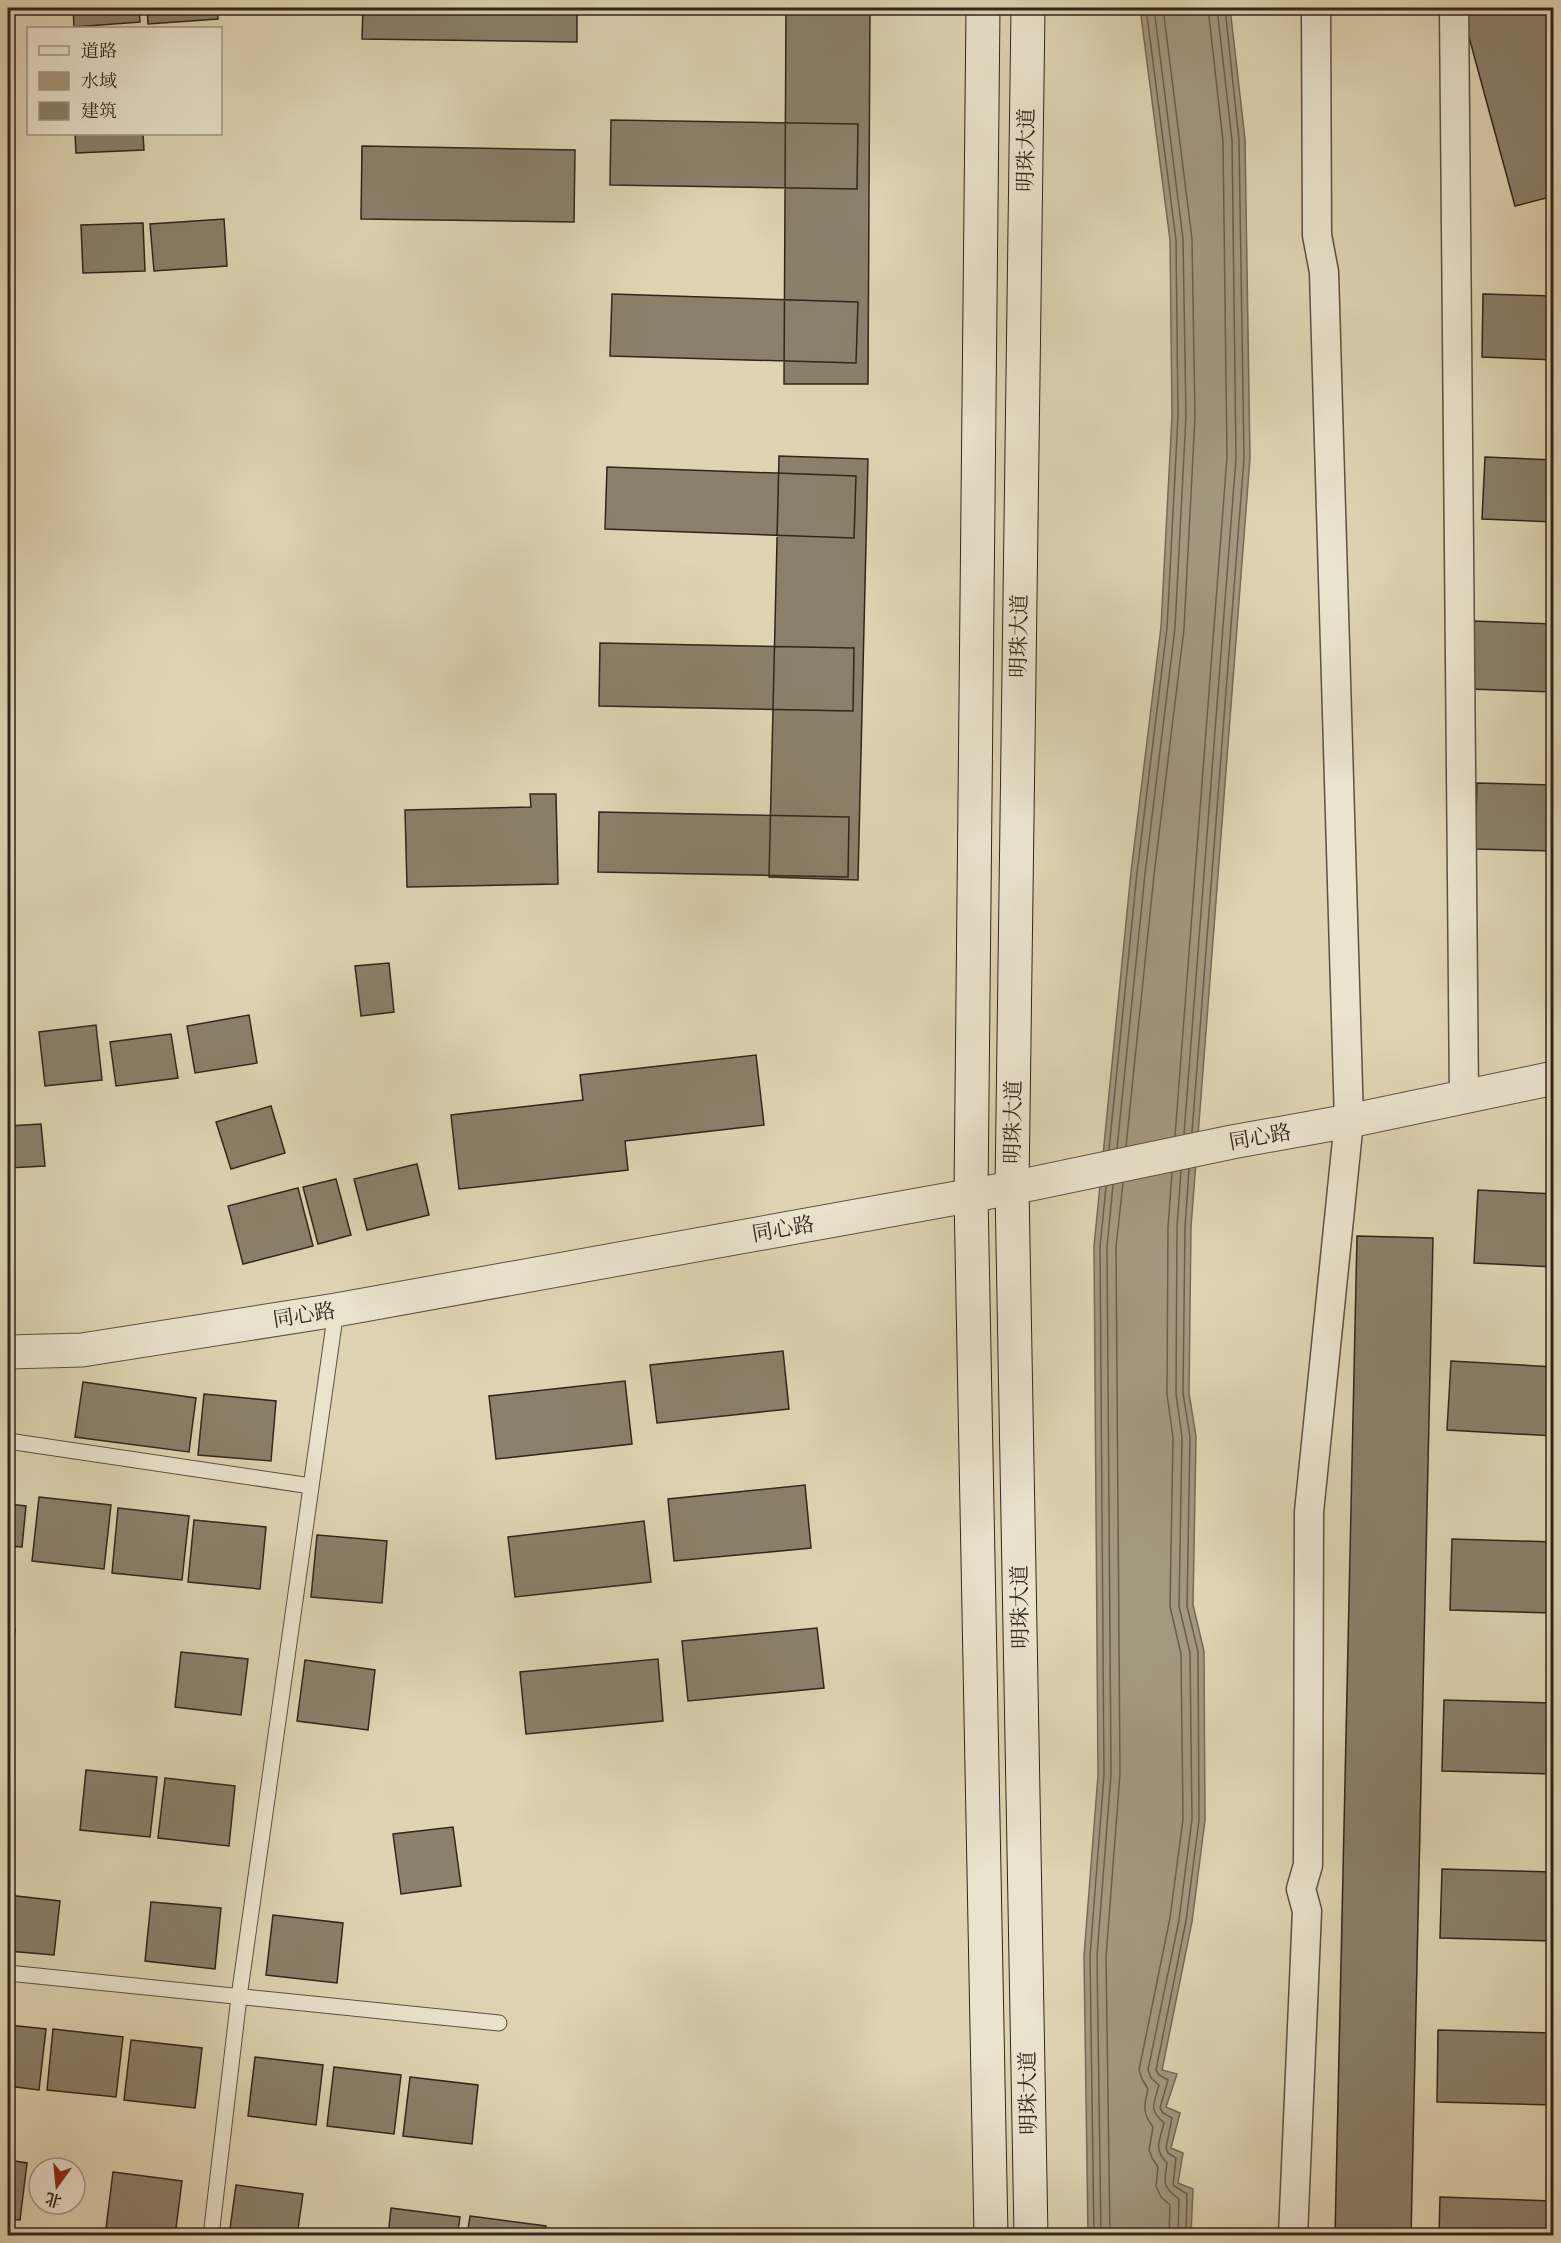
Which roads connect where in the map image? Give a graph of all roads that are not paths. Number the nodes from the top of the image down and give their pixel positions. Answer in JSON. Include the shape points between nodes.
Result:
{"nodes":[{"id":1,"x":983,"y":8,"type":"edge"},
{"id":2,"x":1028,"y":8,"type":"edge"},
{"id":3,"x":1316,"y":8,"type":"edge"},
{"id":4,"x":1454,"y":8,"type":"edge"},
{"id":5,"x":1554,"y":1078,"type":"edge"},
{"id":6,"x":1464,"y":1098,"type":"junction"},
{"id":7,"x":1349,"y":1121,"type":"junction"},
{"id":8,"x":1012,"y":1188,"type":"junction"},
{"id":9,"x":971,"y":1195,"type":"junction"},
{"id":10,"x":336,"y":1311,"type":"junction"},
{"id":11,"x":8,"y":1352,"type":"edge"},
{"id":12,"x":8,"y":1441,"type":"edge"},
{"id":13,"x":311,"y":1486,"type":"junction"},
{"id":14,"x":8,"y":1973,"type":"edge"},
{"id":15,"x":239,"y":1997,"type":"junction"},
{"id":16,"x":499,"y":2023,"type":"dead end"},
{"id":17,"x":211,"y":2235,"type":"edge"},
{"id":18,"x":991,"y":2235,"type":"edge"},
{"id":19,"x":1030,"y":2235,"type":"edge"},
{"id":20,"x":1293,"y":2235,"type":"edge"}],
"edges":[{"from":1,"to":9,"type":"main road","name":"明珠大道"},
{"from":2,"to":8,"type":"main road","name":"明珠大道"},
{"from":3,"to":7,"type":"street","via":[[1317,235],[1324,272]]},
{"from":4,"to":6,"type":"street"},
{"from":5,"to":6,"type":"main road","name":"同心路"},
{"from":6,"to":7,"type":"main road","name":"同心路"},
{"from":7,"to":8,"type":"main road","name":"同心路"},
{"from":7,"to":20,"type":"street","via":[[1309,1512],[1308,1865],[1301,1889],[1307,1911]]},
{"from":8,"to":9,"type":"main road","name":"同心路"},
{"from":8,"to":19,"type":"main road","name":"明珠大道"},
{"from":9,"to":10,"type":"main road","name":"同心路"},
{"from":9,"to":18,"type":"main road","name":"明珠大道"},
{"from":10,"to":11,"type":"main road","name":"同心路","via":[[82,1350]]},
{"from":10,"to":13,"type":"lane"},
{"from":12,"to":13,"type":"lane"},
{"from":13,"to":15,"type":"lane"},
{"from":14,"to":15,"type":"lane"},
{"from":15,"to":16,"type":"lane"},
{"from":15,"to":17,"type":"lane"}]}
